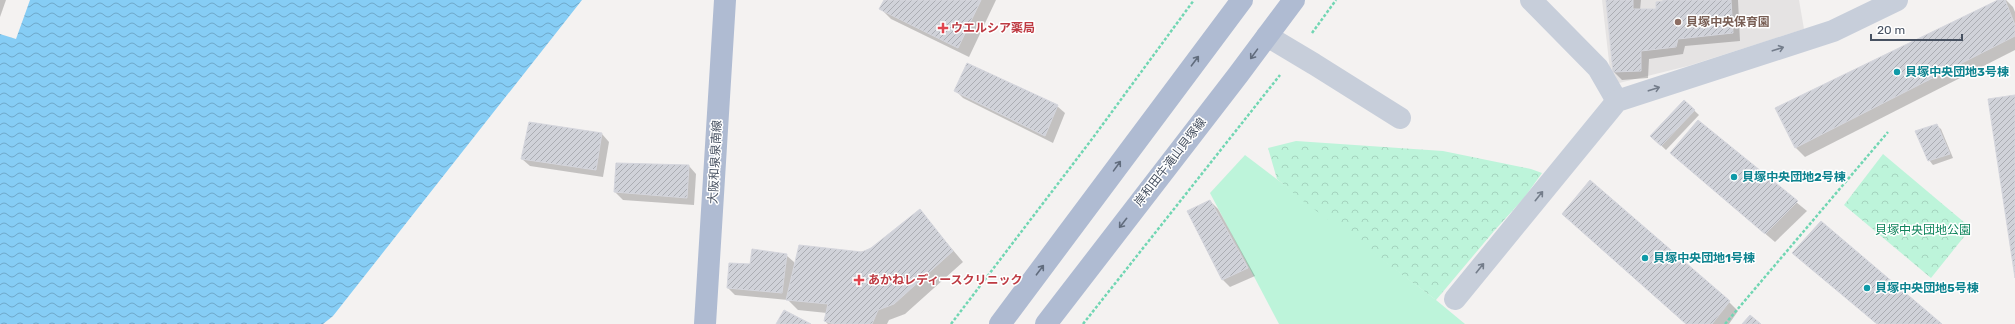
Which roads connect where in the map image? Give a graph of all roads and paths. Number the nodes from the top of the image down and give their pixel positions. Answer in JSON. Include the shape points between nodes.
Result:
{"nodes":[{"id":1,"x":725,"y":0,"type":"edge"},
{"id":2,"x":1194,"y":0,"type":"edge"},
{"id":3,"x":1242,"y":0,"type":"edge"},
{"id":4,"x":1294,"y":0,"type":"edge"},
{"id":5,"x":1336,"y":0,"type":"edge"},
{"id":6,"x":1531,"y":0,"type":"edge"},
{"id":7,"x":1897,"y":0,"type":"edge"},
{"id":8,"x":1267,"y":36,"type":"junction"},
{"id":9,"x":1296,"y":53,"type":"junction"},
{"id":10,"x":1617,"y":101,"type":"junction"},
{"id":11,"x":1400,"y":118,"type":"dead end"},
{"id":12,"x":1888,"y":132,"type":"dead end"},
{"id":13,"x":1455,"y":299,"type":"dead end"},
{"id":14,"x":705,"y":324,"type":"edge"},
{"id":15,"x":950,"y":324,"type":"edge"},
{"id":16,"x":1000,"y":324,"type":"edge"},
{"id":17,"x":1046,"y":324,"type":"edge"},
{"id":18,"x":1083,"y":324,"type":"edge"},
{"id":19,"x":1725,"y":324,"type":"edge"}],
"edges":[{"from":1,"to":14,"type":"main road","name":"大阪和泉泉南線"},
{"from":2,"to":15,"type":"path","via":[[1092,139]]},
{"from":16,"to":3,"type":"main road","one_way":true},
{"from":4,"to":8,"type":"main road","name":"岸和田牛滝山貝塚線"},
{"from":5,"to":9,"type":"path"},
{"from":6,"to":10,"type":"street","via":[[1598,68]]},
{"from":10,"to":7,"type":"street","one_way":true,"via":[[1833,31]]},
{"from":8,"to":9,"type":"street"},
{"from":8,"to":17,"type":"main road","name":"岸和田牛滝山貝塚線","one_way":true},
{"from":9,"to":11,"type":"street"},
{"from":9,"to":18,"type":"path"},
{"from":13,"to":10,"type":"street","one_way":true},
{"from":12,"to":19,"type":"path"}]}
